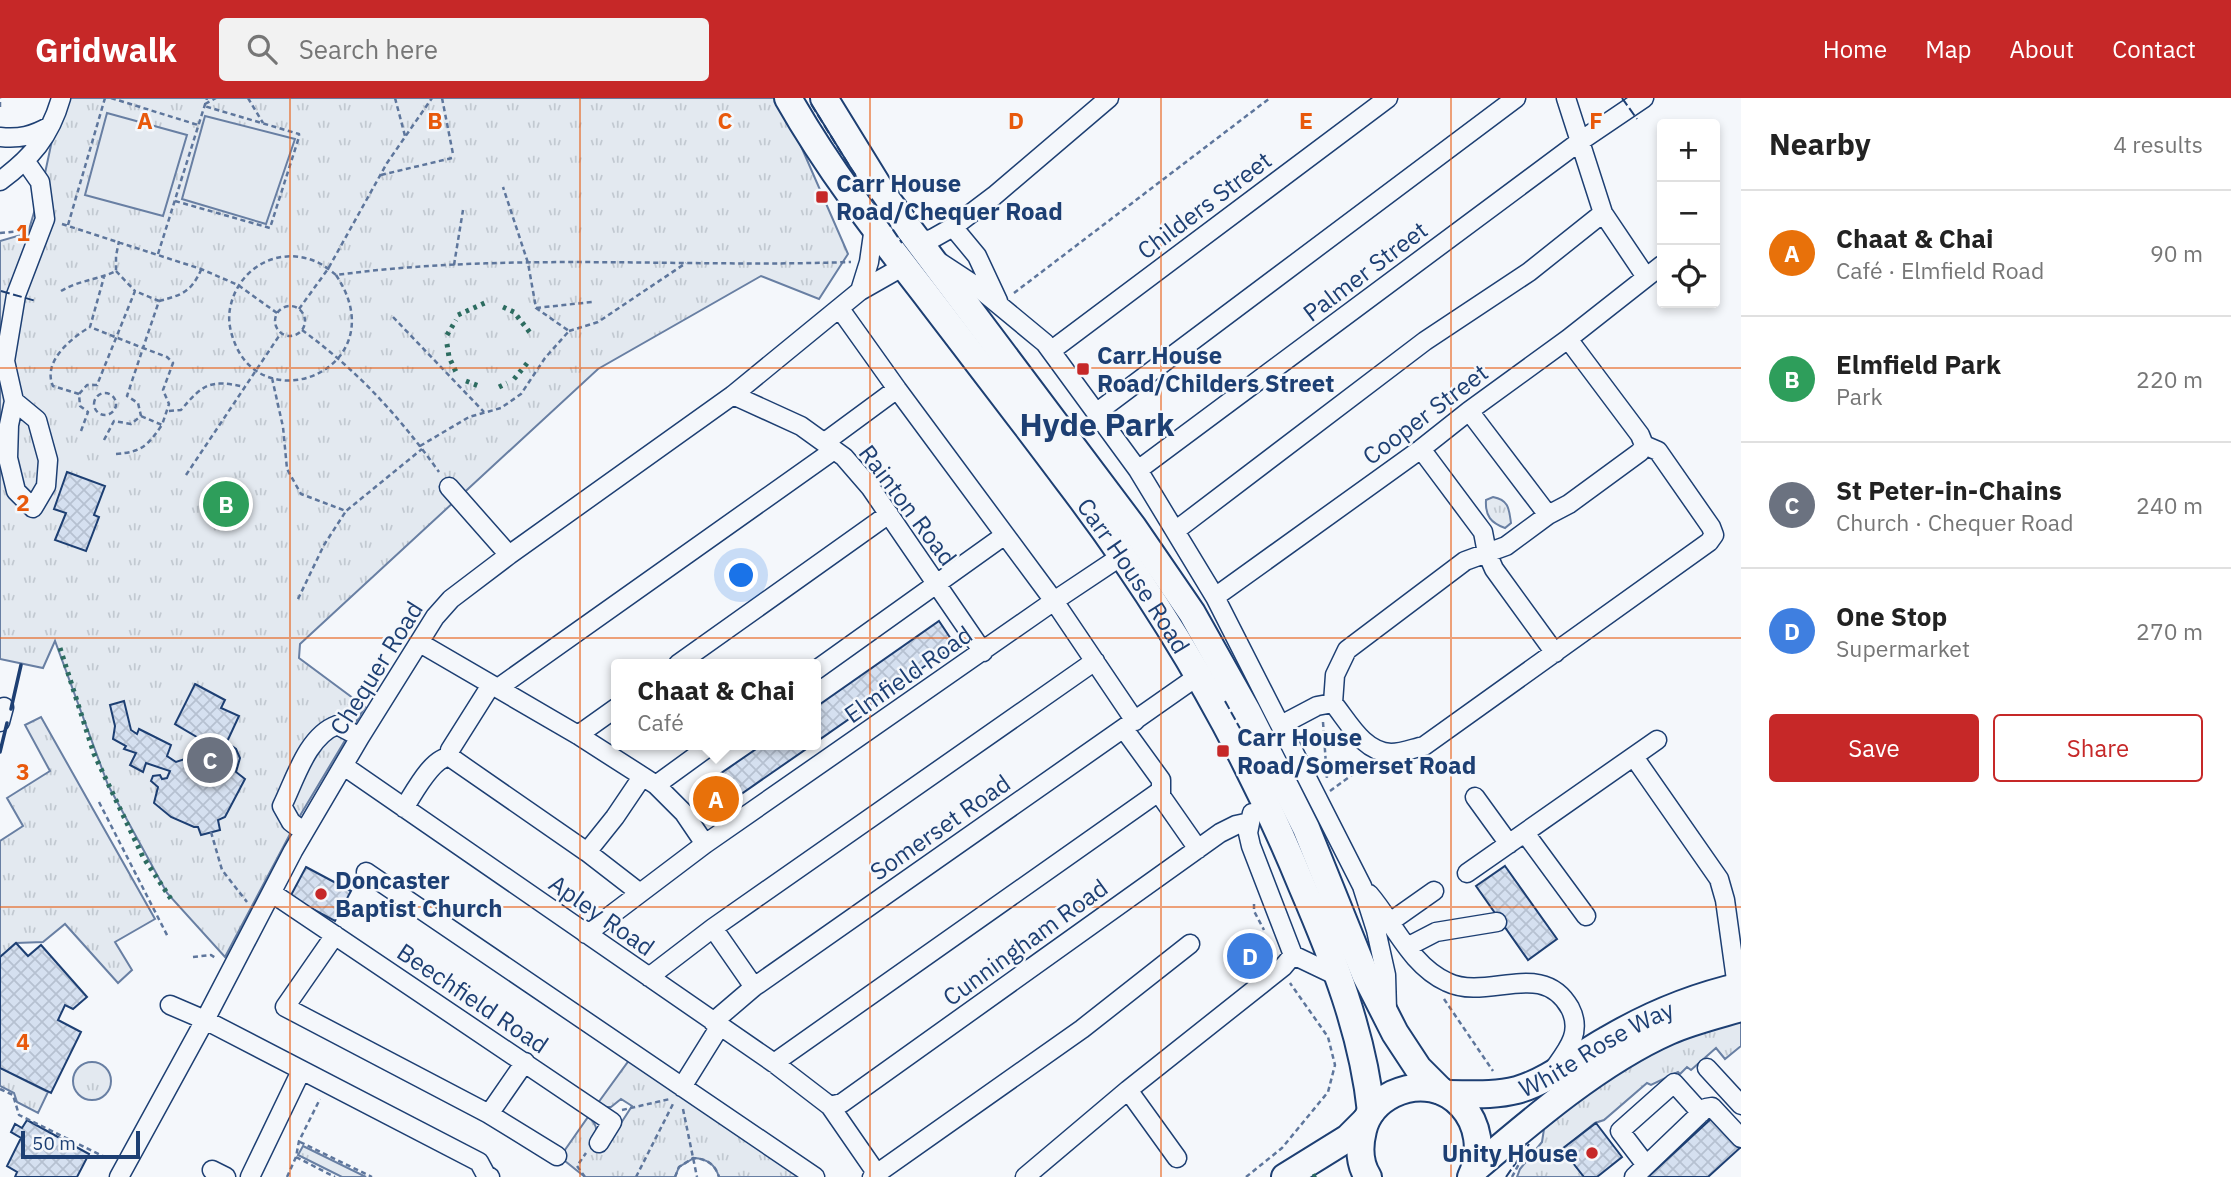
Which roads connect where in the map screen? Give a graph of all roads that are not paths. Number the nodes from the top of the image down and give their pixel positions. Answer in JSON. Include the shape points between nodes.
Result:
{"nodes":[{"id":1,"x":61,"y":98,"type":"edge"},
{"id":2,"x":788,"y":98,"type":"edge"},
{"id":3,"x":824,"y":98,"type":"edge"},
{"id":4,"x":1109,"y":98,"type":"edge"},
{"id":5,"x":1388,"y":98,"type":"edge"},
{"id":6,"x":1516,"y":98,"type":"edge"},
{"id":7,"x":1566,"y":98,"type":"edge"},
{"id":8,"x":1644,"y":98,"type":"edge"},
{"id":9,"x":50,"y":125,"type":"junction"},
{"id":10,"x":0,"y":137,"type":"edge"},
{"id":11,"x":1580,"y":142,"type":"junction"},
{"id":12,"x":26,"y":162,"type":"junction"},
{"id":13,"x":0,"y":181,"type":"edge"},
{"id":14,"x":1603,"y":213,"type":"junction"},
{"id":15,"x":874,"y":227,"type":"junction"},
{"id":16,"x":953,"y":227,"type":"junction"},
{"id":17,"x":924,"y":249,"type":"junction"},
{"id":18,"x":904,"y":266,"type":"junction"},
{"id":19,"x":1657,"y":269,"type":"edge"},
{"id":20,"x":1646,"y":277,"type":"junction"},
{"id":21,"x":860,"y":291,"type":"junction"},
{"id":22,"x":999,"y":304,"type":"junction"},
{"id":23,"x":840,"y":309,"type":"junction"},
{"id":24,"x":1568,"y":339,"type":"junction"},
{"id":25,"x":1053,"y":354,"type":"junction"},
{"id":26,"x":897,"y":389,"type":"junction"},
{"id":27,"x":733,"y":395,"type":"junction"},
{"id":28,"x":14,"y":401,"type":"junction"},
{"id":29,"x":1469,"y":411,"type":"junction"},
{"id":30,"x":1096,"y":413,"type":"junction"},
{"id":31,"x":1644,"y":445,"type":"junction"},
{"id":32,"x":829,"y":446,"type":"junction"},
{"id":33,"x":1421,"y":449,"type":"junction"},
{"id":34,"x":1138,"y":470,"type":"junction"},
{"id":35,"x":449,"y":487,"type":"road end"},
{"id":36,"x":889,"y":514,"type":"junction"},
{"id":37,"x":1548,"y":515,"type":"junction"},
{"id":38,"x":1175,"y":531,"type":"junction"},
{"id":39,"x":1005,"y":535,"type":"junction"},
{"id":40,"x":1487,"y":553,"type":"junction"},
{"id":41,"x":509,"y":555,"type":"junction"},
{"id":42,"x":1123,"y":555,"type":"junction"},
{"id":43,"x":938,"y":585,"type":"junction"},
{"id":44,"x":1214,"y":597,"type":"junction"},
{"id":45,"x":1054,"y":601,"type":"junction"},
{"id":46,"x":419,"y":643,"type":"junction"},
{"id":47,"x":983,"y":652,"type":"junction"},
{"id":48,"x":1555,"y":653,"type":"junction"},
{"id":49,"x":685,"y":659,"type":"edge"},
{"id":50,"x":1095,"y":661,"type":"junction"},
{"id":51,"x":821,"y":667,"type":"edge"},
{"id":52,"x":1198,"y":677,"type":"junction"},
{"id":53,"x":495,"y":687,"type":"junction"},
{"id":54,"x":1327,"y":704,"type":"junction"},
{"id":55,"x":611,"y":712,"type":"edge"},
{"id":56,"x":1281,"y":724,"type":"junction"},
{"id":57,"x":1130,"y":725,"type":"junction"},
{"id":58,"x":578,"y":735,"type":"junction"},
{"id":59,"x":360,"y":737,"type":"junction"},
{"id":60,"x":1657,"y":740,"type":"dead end"},
{"id":61,"x":702,"y":750,"type":"edge"},
{"id":62,"x":450,"y":757,"type":"junction"},
{"id":63,"x":1634,"y":757,"type":"junction"},
{"id":64,"x":344,"y":766,"type":"junction"},
{"id":65,"x":649,"y":781,"type":"junction"},
{"id":66,"x":1257,"y":787,"type":"junction"},
{"id":67,"x":1160,"y":791,"type":"junction"},
{"id":68,"x":1475,"y":797,"type":"dead end"},
{"id":69,"x":404,"y":808,"type":"junction"},
{"id":70,"x":1250,"y":821,"type":"junction"},
{"id":71,"x":304,"y":832,"type":"junction"},
{"id":72,"x":1525,"y":833,"type":"junction"},
{"id":73,"x":705,"y":844,"type":"junction"},
{"id":74,"x":1509,"y":844,"type":"junction"},
{"id":75,"x":1198,"y":849,"type":"junction"},
{"id":76,"x":587,"y":852,"type":"junction"},
{"id":77,"x":366,"y":872,"type":"dead end"},
{"id":78,"x":1467,"y":873,"type":"dead end"},
{"id":79,"x":1362,"y":886,"type":"junction"},
{"id":80,"x":1434,"y":891,"type":"dead end"},
{"id":81,"x":272,"y":892,"type":"junction"},
{"id":82,"x":640,"y":893,"type":"junction"},
{"id":83,"x":1586,"y":916,"type":"dead end"},
{"id":84,"x":1390,"y":922,"type":"junction"},
{"id":85,"x":1497,"y":922,"type":"dead end"},
{"id":86,"x":713,"y":928,"type":"junction"},
{"id":87,"x":586,"y":934,"type":"junction"},
{"id":88,"x":335,"y":935,"type":"junction"},
{"id":89,"x":1191,"y":944,"type":"dead end"},
{"id":90,"x":1407,"y":947,"type":"junction"},
{"id":91,"x":1288,"y":961,"type":"junction"},
{"id":92,"x":1420,"y":961,"type":"junction"},
{"id":93,"x":1385,"y":971,"type":"junction"},
{"id":94,"x":1338,"y":976,"type":"junction"},
{"id":95,"x":649,"y":977,"type":"junction"},
{"id":96,"x":754,"y":987,"type":"junction"},
{"id":97,"x":1740,"y":993,"type":"edge"},
{"id":98,"x":170,"y":1005,"type":"dead end"},
{"id":99,"x":1387,"y":1017,"type":"junction"},
{"id":100,"x":205,"y":1020,"type":"junction"},
{"id":101,"x":716,"y":1024,"type":"junction"},
{"id":102,"x":525,"y":1062,"type":"junction"},
{"id":103,"x":774,"y":1063,"type":"junction"},
{"id":104,"x":1707,"y":1068,"type":"dead end"},
{"id":105,"x":301,"y":1071,"type":"junction"},
{"id":106,"x":1549,"y":1076,"type":"junction"},
{"id":107,"x":682,"y":1087,"type":"junction"},
{"id":108,"x":1128,"y":1090,"type":"junction"},
{"id":109,"x":1444,"y":1092,"type":"junction"},
{"id":110,"x":1738,"y":1095,"type":"edge"},
{"id":111,"x":830,"y":1106,"type":"junction"},
{"id":112,"x":1709,"y":1113,"type":"junction"},
{"id":113,"x":489,"y":1114,"type":"junction"},
{"id":114,"x":1368,"y":1116,"type":"junction"},
{"id":115,"x":1741,"y":1139,"type":"edge"},
{"id":116,"x":599,"y":1143,"type":"road end"},
{"id":117,"x":557,"y":1156,"type":"dead end"},
{"id":118,"x":1177,"y":1158,"type":"dead end"},
{"id":119,"x":1640,"y":1171,"type":"edge"},
{"id":120,"x":121,"y":1172,"type":"edge"},
{"id":121,"x":874,"y":1175,"type":"edge"},
{"id":122,"x":1473,"y":1175,"type":"edge"},
{"id":123,"x":487,"y":1176,"type":"edge"},
{"id":124,"x":250,"y":1177,"type":"edge"},
{"id":125,"x":815,"y":1177,"type":"edge"},
{"id":126,"x":1025,"y":1177,"type":"edge"},
{"id":127,"x":1285,"y":1177,"type":"edge"},
{"id":128,"x":1368,"y":1177,"type":"edge"}],
"edges":[{"from":1,"to":9,"type":"street"},
{"from":2,"to":15,"type":"highway","name":"Carr House Road"},
{"from":3,"to":17,"type":"highway","name":"Carr House Road","via":[[885,197]]},
{"from":4,"to":16,"type":"street"},
{"from":5,"to":25,"type":"street","name":"Childers Street","via":[[1056,347]]},
{"from":6,"to":30,"type":"street"},
{"from":7,"to":11,"type":"street"},
{"from":8,"to":11,"type":"street","name":"Palmer Street"},
{"from":9,"to":10,"type":"street","via":[[18,139]]},
{"from":9,"to":12,"type":"street"},
{"from":11,"to":14,"type":"street"},
{"from":11,"to":34,"type":"street","name":"Palmer Street"},
{"from":12,"to":13,"type":"street"},
{"from":12,"to":28,"type":"street","via":[[40,182],[45,219],[16,295],[5,361]]},
{"from":14,"to":20,"type":"street"},
{"from":14,"to":38,"type":"street"},
{"from":15,"to":18,"type":"highway","name":"Carr House Road"},
{"from":15,"to":21,"type":"street"},
{"from":16,"to":17,"type":"street","via":[[930,240]]},
{"from":16,"to":22,"type":"street","via":[[976,256]]},
{"from":17,"to":22,"type":"street"},
{"from":17,"to":99,"type":"highway","name":"Carr House Road","via":[[1192,613],[1306,828]]},
{"from":18,"to":21,"type":"street","name":"Chequer Road"},
{"from":18,"to":42,"type":"highway","name":"Carr House Road"},
{"from":19,"to":20,"type":"street","name":"Cooper Street"},
{"from":20,"to":24,"type":"street","name":"Cooper Street"},
{"from":21,"to":23,"type":"street","name":"Chequer Road"},
{"from":22,"to":25,"type":"street"},
{"from":23,"to":26,"type":"street"},
{"from":23,"to":27,"type":"street","name":"Chequer Road"},
{"from":24,"to":29,"type":"street","name":"Cooper Street"},
{"from":24,"to":31,"type":"street"},
{"from":25,"to":30,"type":"street"},
{"from":26,"to":32,"type":"street"},
{"from":26,"to":39,"type":"street"},
{"from":27,"to":32,"type":"street","name":"Rainton Road","via":[[801,426]]},
{"from":27,"to":41,"type":"street","name":"Chequer Road"},
{"from":28,"to":28,"type":"street","via":[[37,420],[48,460],[46,486],[33,508],[16,491],[8,458]]},
{"from":29,"to":33,"type":"street","name":"Cooper Street"},
{"from":29,"to":37,"type":"street"},
{"from":30,"to":34,"type":"street"},
{"from":31,"to":37,"type":"street"},
{"from":31,"to":48,"type":"street","via":[[1658,450],[1714,535]]},
{"from":32,"to":36,"type":"street","name":"Rainton Road","via":[[858,471]]},
{"from":32,"to":53,"type":"street"},
{"from":33,"to":40,"type":"street","via":[[1483,532]]},
{"from":33,"to":44,"type":"street","name":"Cooper Street"},
{"from":34,"to":38,"type":"street"},
{"from":35,"to":41,"type":"street"},
{"from":36,"to":43,"type":"street","name":"Rainton Road"},
{"from":36,"to":49,"type":"street"},
{"from":37,"to":40,"type":"street","via":[[1506,546]]},
{"from":38,"to":44,"type":"street"},
{"from":39,"to":43,"type":"street"},
{"from":39,"to":45,"type":"street"},
{"from":40,"to":48,"type":"street"},
{"from":40,"to":54,"type":"street","via":[[1465,561],[1347,650]]},
{"from":41,"to":46,"type":"street","name":"Chequer Road","via":[[451,599]]},
{"from":42,"to":45,"type":"street","name":"Elmfield Road"},
{"from":42,"to":52,"type":"highway","name":"Carr House Road"},
{"from":43,"to":47,"type":"street","name":"Rainton Road"},
{"from":43,"to":51,"type":"street"},
{"from":44,"to":56,"type":"street"},
{"from":45,"to":47,"type":"street","name":"Elmfield Road"},
{"from":45,"to":50,"type":"street"},
{"from":46,"to":53,"type":"street"},
{"from":46,"to":59,"type":"street","name":"Chequer Road"},
{"from":47,"to":73,"type":"street","name":"Elmfield Road"},
{"from":48,"to":54,"type":"street","via":[[1424,746],[1394,753],[1369,745]]},
{"from":50,"to":57,"type":"street"},
{"from":50,"to":86,"type":"street"},
{"from":52,"to":57,"type":"street","name":"Somerset Road"},
{"from":52,"to":66,"type":"highway","name":"Carr House Road"},
{"from":53,"to":58,"type":"street"},
{"from":53,"to":62,"type":"street","via":[[450,750]]},
{"from":54,"to":56,"type":"street"},
{"from":55,"to":58,"type":"street"},
{"from":56,"to":79,"type":"street"},
{"from":57,"to":67,"type":"street","via":[[1161,780]]},
{"from":57,"to":96,"type":"street","name":"Somerset Road"},
{"from":58,"to":65,"type":"street"},
{"from":59,"to":64,"type":"street","name":"Chequer Road"},
{"from":59,"to":71,"type":"street","via":[[337,725],[326,729],[312,746],[282,807]]},
{"from":60,"to":63,"type":"street"},
{"from":61,"to":65,"type":"street"},
{"from":62,"to":69,"type":"street","via":[[435,763]]},
{"from":62,"to":76,"type":"street"},
{"from":63,"to":72,"type":"street"},
{"from":63,"to":97,"type":"street","via":[[1719,879]]},
{"from":64,"to":69,"type":"street","name":"Apley Road"},
{"from":64,"to":71,"type":"street","name":"Chequer Road"},
{"from":65,"to":73,"type":"street","via":[[684,813]]},
{"from":65,"to":76,"type":"street"},
{"from":66,"to":70,"type":"street"},
{"from":66,"to":94,"type":"highway","name":"Carr House Road","via":[[1291,857]]},
{"from":67,"to":75,"type":"street"},
{"from":67,"to":103,"type":"street"},
{"from":68,"to":74,"type":"street"},
{"from":69,"to":87,"type":"street","name":"Apley Road"},
{"from":70,"to":75,"type":"street","name":"Cunningham Road"},
{"from":70,"to":91,"type":"street","via":[[1251,846]]},
{"from":71,"to":81,"type":"street","name":"Chequer Road"},
{"from":72,"to":74,"type":"street"},
{"from":72,"to":83,"type":"street"},
{"from":73,"to":82,"type":"street","name":"Elmfield Road"},
{"from":74,"to":78,"type":"street"},
{"from":75,"to":111,"type":"street","name":"Cunningham Road","via":[[842,1103]]},
{"from":76,"to":82,"type":"street"},
{"from":77,"to":107,"type":"street"},
{"from":79,"to":84,"type":"street"},
{"from":79,"to":93,"type":"street"},
{"from":80,"to":84,"type":"street"},
{"from":81,"to":88,"type":"street","name":"Beechfield Road"},
{"from":81,"to":100,"type":"street","name":"Chequer Road"},
{"from":82,"to":87,"type":"street","name":"Elmfield Road"},
{"from":84,"to":90,"type":"street"},
{"from":85,"to":90,"type":"street","via":[[1436,932]]},
{"from":86,"to":95,"type":"street"},
{"from":86,"to":96,"type":"street"},
{"from":87,"to":95,"type":"street","name":"Apley Road"},
{"from":88,"to":102,"type":"street","name":"Beechfield Road"},
{"from":88,"to":113,"type":"street","via":[[285,1007]]},
{"from":89,"to":121,"type":"street","via":[[1082,1030]]},
{"from":90,"to":92,"type":"street"},
{"from":91,"to":94,"type":"street"},
{"from":91,"to":108,"type":"street"},
{"from":92,"to":93,"type":"street","via":[[1402,958]]},
{"from":92,"to":106,"type":"street","via":[[1448,983],[1490,989],[1529,981],[1558,992],[1573,1014],[1575,1031],[1572,1044]]},
{"from":93,"to":99,"type":"street"},
{"from":94,"to":114,"type":"highway","name":"Carr House Road","via":[[1363,1057]]},
{"from":95,"to":101,"type":"street","name":"Apley Road"},
{"from":96,"to":101,"type":"street","name":"Somerset Road"},
{"from":97,"to":106,"type":"highway","name":"White Rose Way","via":[[1684,1002],[1639,1021]]},
{"from":97,"to":122,"type":"highway","name":"White Rose Way","via":[[1631,1052],[1528,1124]]},
{"from":98,"to":100,"type":"street"},
{"from":99,"to":109,"type":"highway","name":"Carr House Road","via":[[1418,1068]]},
{"from":100,"to":105,"type":"street"},
{"from":100,"to":120,"type":"street","name":"Chequer Road"},
{"from":101,"to":103,"type":"street","name":"Apley Road"},
{"from":101,"to":107,"type":"street","name":"Somerset Road"},
{"from":102,"to":113,"type":"street"},
{"from":102,"to":116,"type":"street","name":"Beechfield Road","via":[[617,1116]]},
{"from":103,"to":111,"type":"street","name":"Apley Road"},
{"from":104,"to":110,"type":"street"},
{"from":105,"to":123,"type":"street","via":[[479,1162]]},
{"from":105,"to":124,"type":"street"},
{"from":106,"to":109,"type":"highway","name":"White Rose Way","via":[[1519,1089],[1489,1094]]},
{"from":107,"to":125,"type":"street"},
{"from":108,"to":118,"type":"street"},
{"from":108,"to":126,"type":"street"},
{"from":109,"to":114,"type":"highway","name":"White Rose Way","via":[[1406,1088],[1382,1099]]},
{"from":109,"to":122,"type":"highway","name":"Carr House Road","via":[[1470,1115],[1478,1144]]},
{"from":110,"to":112,"type":"street"},
{"from":111,"to":121,"type":"street","name":"Apley Road"},
{"from":112,"to":115,"type":"street"},
{"from":112,"to":119,"type":"street"},
{"from":112,"to":119,"type":"street","via":[[1674,1083],[1620,1130]]},
{"from":113,"to":117,"type":"street"},
{"from":114,"to":127,"type":"highway","name":"White Rose Way","via":[[1348,1138]]},
{"from":114,"to":128,"type":"highway","name":"Carr House Road","via":[[1359,1144]]}]}
